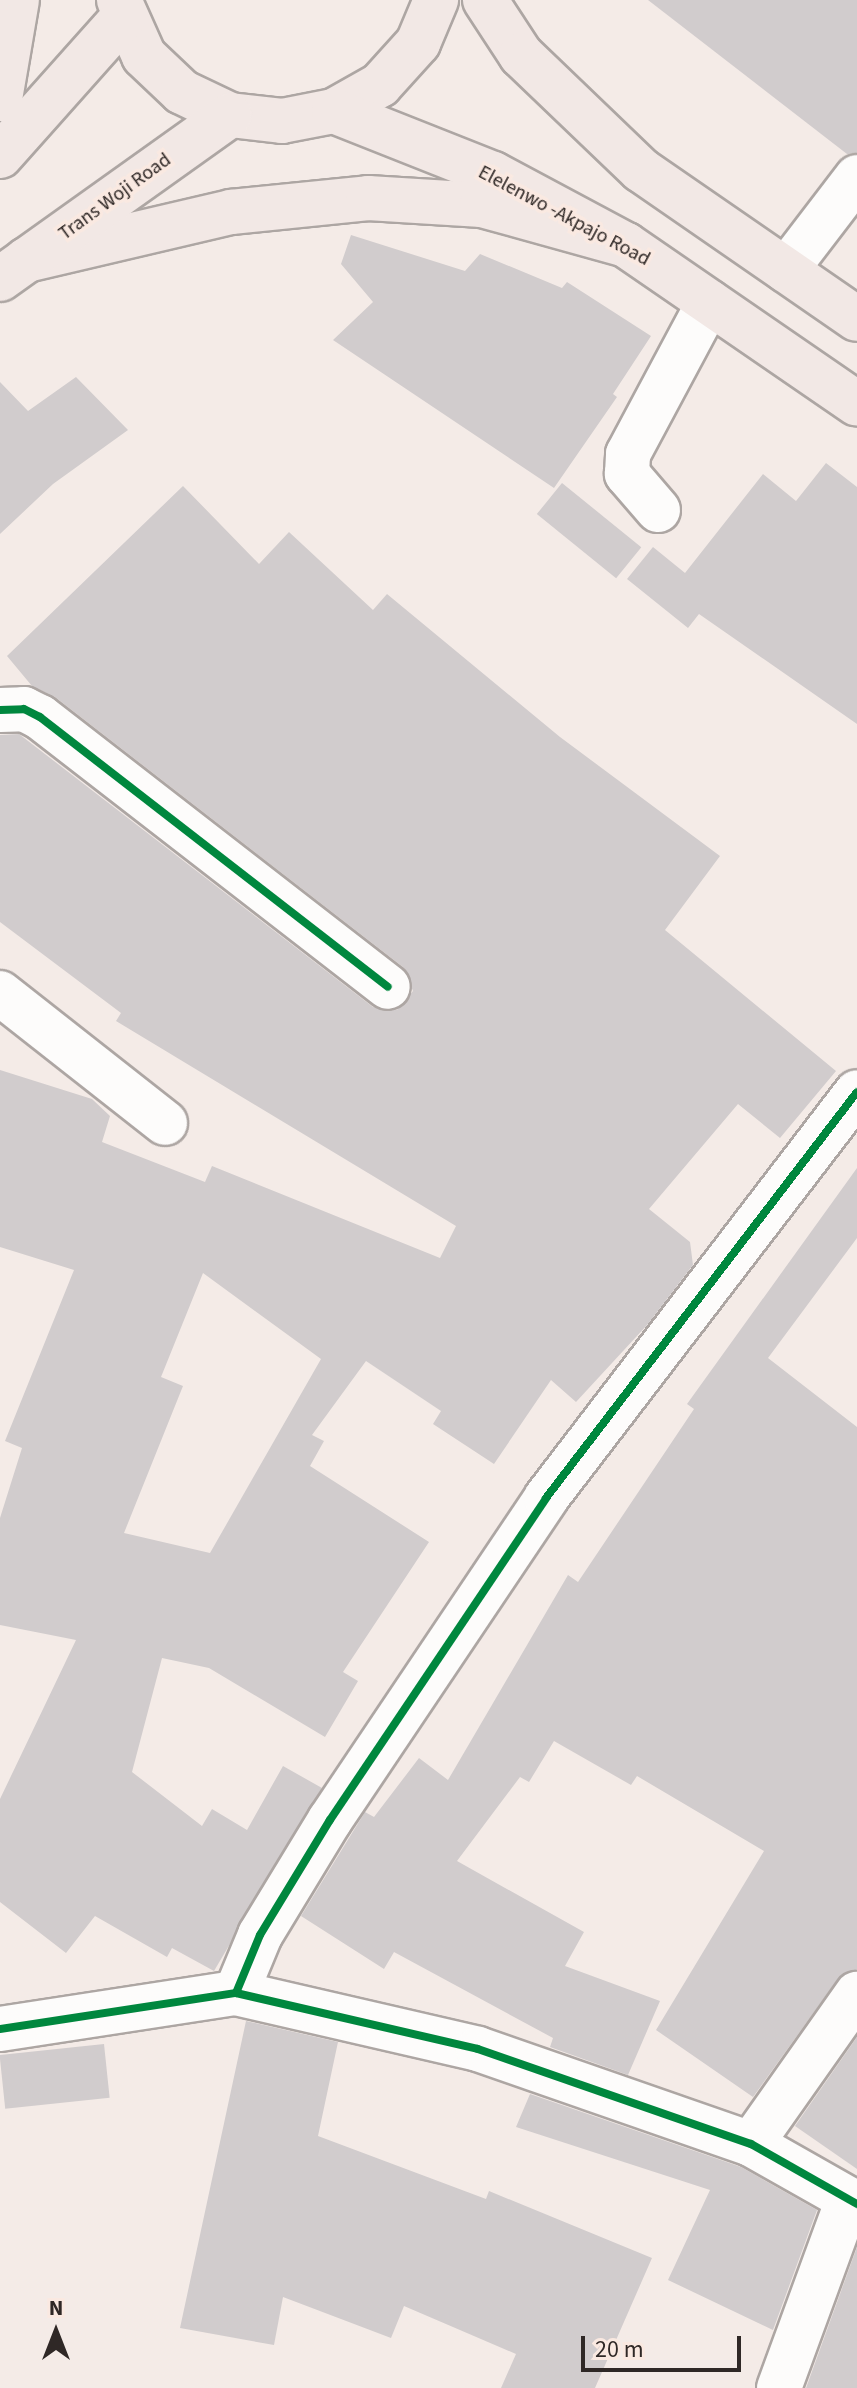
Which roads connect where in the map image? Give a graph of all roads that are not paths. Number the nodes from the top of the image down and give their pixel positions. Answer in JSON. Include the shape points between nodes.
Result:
{"nodes":[{"id":1,"x":17,"y":0,"type":"edge"},
{"id":2,"x":436,"y":0,"type":"edge"},
{"id":3,"x":485,"y":0,"type":"edge"},
{"id":4,"x":121,"y":9,"type":"edge"},
{"id":5,"x":0,"y":99,"type":"edge"},
{"id":6,"x":334,"y":111,"type":"junction"},
{"id":7,"x":230,"y":115,"type":"junction"},
{"id":8,"x":0,"y":156,"type":"edge"},
{"id":9,"x":857,"y":177,"type":"edge"},
{"id":10,"x":626,"y":245,"type":"junction"},
{"id":11,"x":13,"y":270,"type":"edge"},
{"id":12,"x":786,"y":270,"type":"junction"},
{"id":13,"x":709,"y":302,"type":"junction"},
{"id":14,"x":857,"y":319,"type":"edge"},
{"id":15,"x":857,"y":404,"type":"edge"},
{"id":16,"x":658,"y":510,"type":"dead end"},
{"id":17,"x":0,"y":710,"type":"edge"},
{"id":18,"x":388,"y":987,"type":"dead end"},
{"id":19,"x":0,"y":993,"type":"edge"},
{"id":20,"x":857,"y":1092,"type":"edge"},
{"id":21,"x":165,"y":1123,"type":"dead end"},
{"id":22,"x":236,"y":1993,"type":"junction"},
{"id":23,"x":857,"y":1994,"type":"edge"},
{"id":24,"x":0,"y":2029,"type":"edge"},
{"id":25,"x":751,"y":2144,"type":"junction"},
{"id":26,"x":852,"y":2202,"type":"edge"},
{"id":27,"x":779,"y":2388,"type":"edge"}],
"edges":[{"from":1,"to":5,"type":"main road"},
{"from":2,"to":6,"type":"main road","via":[[418,43],[380,85]]},
{"from":3,"to":12,"type":"main road","via":[[521,55],[641,170]]},
{"from":4,"to":7,"type":"main road","via":[[144,56],[182,92]]},
{"from":4,"to":8,"type":"main road"},
{"from":6,"to":7,"type":"main road","via":[[282,121]]},
{"from":6,"to":10,"type":"main road","name":"Elelenwo -Akpajo Road","via":[[493,174]]},
{"from":7,"to":11,"type":"main road","name":"Trans Woji Road"},
{"from":9,"to":12,"type":"street"},
{"from":10,"to":11,"type":"main road","via":[[482,205],[368,198],[231,212]]},
{"from":10,"to":13,"type":"main road","name":"Elelenwo -Akpajo Road"},
{"from":12,"to":14,"type":"main road"},
{"from":13,"to":15,"type":"main road","name":"Elelenwo -Akpajo Road"},
{"from":13,"to":16,"type":"street","via":[[628,454],[627,474]]},
{"from":17,"to":18,"type":"street","via":[[24,709],[40,717]]},
{"from":19,"to":21,"type":"street"},
{"from":20,"to":22,"type":"street","via":[[546,1498],[330,1820],[260,1935]]},
{"from":22,"to":24,"type":"street"},
{"from":22,"to":25,"type":"street","via":[[478,2049]]},
{"from":23,"to":25,"type":"street"},
{"from":25,"to":26,"type":"street"},
{"from":26,"to":27,"type":"street"}]}
